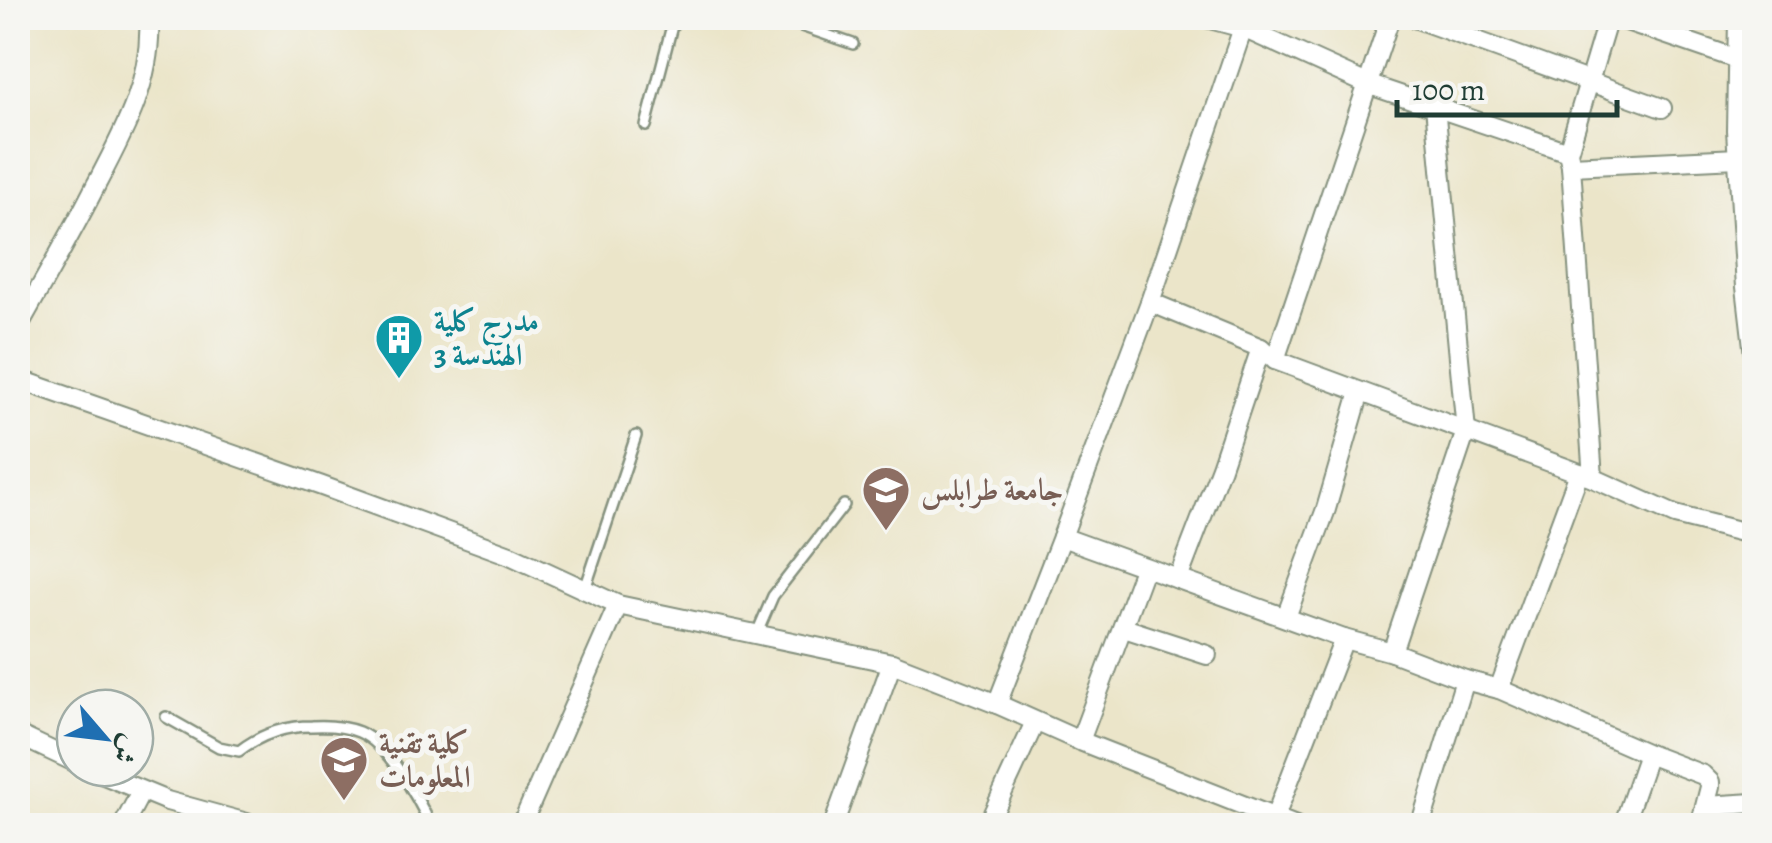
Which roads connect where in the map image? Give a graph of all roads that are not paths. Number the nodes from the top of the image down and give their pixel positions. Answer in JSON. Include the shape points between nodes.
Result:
{"nodes":[{"id":1,"x":148,"y":18,"type":"edge"},
{"id":2,"x":674,"y":18,"type":"edge"},
{"id":3,"x":778,"y":18,"type":"edge"},
{"id":4,"x":1206,"y":18,"type":"edge"},
{"id":5,"x":1390,"y":18,"type":"edge"},
{"id":6,"x":1414,"y":18,"type":"edge"},
{"id":7,"x":1608,"y":18,"type":"edge"},
{"id":8,"x":1618,"y":18,"type":"edge"},
{"id":9,"x":1738,"y":18,"type":"edge"},
{"id":10,"x":1243,"y":28,"type":"junction"},
{"id":11,"x":853,"y":44,"type":"dead end"},
{"id":12,"x":1738,"y":60,"type":"junction"},
{"id":13,"x":1587,"y":82,"type":"junction"},
{"id":14,"x":1367,"y":84,"type":"junction"},
{"id":15,"x":1435,"y":106,"type":"junction"},
{"id":16,"x":1662,"y":108,"type":"dead end"},
{"id":17,"x":646,"y":126,"type":"dead end"},
{"id":18,"x":1738,"y":158,"type":"junction"},
{"id":19,"x":1570,"y":159,"type":"junction"},
{"id":20,"x":1150,"y":302,"type":"junction"},
{"id":21,"x":18,"y":327,"type":"edge"},
{"id":22,"x":1268,"y":354,"type":"junction"},
{"id":23,"x":1754,"y":355,"type":"edge"},
{"id":24,"x":18,"y":379,"type":"edge"},
{"id":25,"x":1360,"y":392,"type":"junction"},
{"id":26,"x":1466,"y":431,"type":"junction"},
{"id":27,"x":636,"y":436,"type":"dead end"},
{"id":28,"x":1586,"y":475,"type":"junction"},
{"id":29,"x":844,"y":505,"type":"dead end"},
{"id":30,"x":1754,"y":535,"type":"edge"},
{"id":31,"x":1062,"y":537,"type":"junction"},
{"id":32,"x":1144,"y":568,"type":"junction"},
{"id":33,"x":1178,"y":579,"type":"junction"},
{"id":34,"x":585,"y":589,"type":"junction"},
{"id":35,"x":618,"y":604,"type":"junction"},
{"id":36,"x":1286,"y":618,"type":"junction"},
{"id":37,"x":1124,"y":628,"type":"junction"},
{"id":38,"x":756,"y":636,"type":"junction"},
{"id":39,"x":1344,"y":639,"type":"junction"},
{"id":40,"x":1392,"y":652,"type":"junction"},
{"id":41,"x":1207,"y":655,"type":"dead end"},
{"id":42,"x":892,"y":663,"type":"junction"},
{"id":43,"x":1465,"y":680,"type":"junction"},
{"id":44,"x":1499,"y":689,"type":"junction"},
{"id":45,"x":997,"y":704,"type":"junction"},
{"id":46,"x":166,"y":717,"type":"dead end"},
{"id":47,"x":1035,"y":722,"type":"junction"},
{"id":48,"x":18,"y":735,"type":"edge"},
{"id":49,"x":1080,"y":742,"type":"junction"},
{"id":50,"x":55,"y":753,"type":"edge"},
{"id":51,"x":1648,"y":754,"type":"junction"},
{"id":52,"x":132,"y":788,"type":"edge"},
{"id":53,"x":141,"y":792,"type":"junction"},
{"id":54,"x":1754,"y":803,"type":"edge"},
{"id":55,"x":1706,"y":806,"type":"junction"},
{"id":56,"x":1275,"y":818,"type":"junction"},
{"id":57,"x":989,"y":822,"type":"dead end"},
{"id":58,"x":123,"y":826,"type":"edge"},
{"id":59,"x":258,"y":826,"type":"edge"},
{"id":60,"x":431,"y":826,"type":"edge"},
{"id":61,"x":521,"y":826,"type":"edge"},
{"id":62,"x":833,"y":826,"type":"edge"},
{"id":63,"x":1296,"y":826,"type":"edge"},
{"id":64,"x":1420,"y":826,"type":"edge"},
{"id":65,"x":1623,"y":826,"type":"edge"},
{"id":66,"x":1700,"y":826,"type":"edge"}],
"edges":[{"from":1,"to":21,"type":"street","via":[[146,61],[129,121]]},
{"from":2,"to":17,"type":"lane"},
{"from":3,"to":11,"type":"lane"},
{"from":4,"to":10,"type":"street"},
{"from":5,"to":14,"type":"street"},
{"from":6,"to":13,"type":"street"},
{"from":7,"to":13,"type":"street"},
{"from":8,"to":12,"type":"street"},
{"from":9,"to":12,"type":"street"},
{"from":10,"to":14,"type":"street"},
{"from":10,"to":20,"type":"street"},
{"from":12,"to":18,"type":"street"},
{"from":13,"to":16,"type":"street"},
{"from":13,"to":19,"type":"street"},
{"from":14,"to":15,"type":"street"},
{"from":14,"to":22,"type":"street"},
{"from":15,"to":19,"type":"street"},
{"from":15,"to":26,"type":"street"},
{"from":18,"to":19,"type":"street"},
{"from":18,"to":23,"type":"street"},
{"from":19,"to":28,"type":"street"},
{"from":20,"to":22,"type":"street"},
{"from":20,"to":31,"type":"street"},
{"from":22,"to":25,"type":"street"},
{"from":22,"to":33,"type":"street"},
{"from":24,"to":34,"type":"street","via":[[476,542]]},
{"from":25,"to":26,"type":"street"},
{"from":25,"to":36,"type":"street"},
{"from":26,"to":28,"type":"street"},
{"from":26,"to":40,"type":"street"},
{"from":27,"to":34,"type":"lane"},
{"from":28,"to":30,"type":"street","via":[[1675,516]]},
{"from":28,"to":44,"type":"street"},
{"from":29,"to":38,"type":"lane","via":[[773,596]]},
{"from":31,"to":32,"type":"street"},
{"from":31,"to":45,"type":"street"},
{"from":32,"to":33,"type":"street"},
{"from":32,"to":37,"type":"street"},
{"from":33,"to":36,"type":"street"},
{"from":34,"to":35,"type":"street"},
{"from":35,"to":38,"type":"street"},
{"from":35,"to":61,"type":"street"},
{"from":36,"to":39,"type":"street"},
{"from":37,"to":41,"type":"street"},
{"from":37,"to":49,"type":"street"},
{"from":38,"to":42,"type":"street"},
{"from":39,"to":40,"type":"street"},
{"from":39,"to":56,"type":"street"},
{"from":40,"to":43,"type":"street"},
{"from":42,"to":45,"type":"street"},
{"from":42,"to":62,"type":"street"},
{"from":43,"to":44,"type":"street"},
{"from":43,"to":64,"type":"street"},
{"from":44,"to":51,"type":"street"},
{"from":45,"to":47,"type":"street"},
{"from":46,"to":60,"type":"lane","via":[[239,752],[290,726],[334,725],[362,733],[400,772]]},
{"from":47,"to":49,"type":"street"},
{"from":47,"to":57,"type":"street"},
{"from":48,"to":50,"type":"street"},
{"from":49,"to":56,"type":"street"},
{"from":51,"to":55,"type":"street","via":[[1707,778]]},
{"from":51,"to":65,"type":"street"},
{"from":52,"to":53,"type":"street"},
{"from":53,"to":58,"type":"street"},
{"from":53,"to":59,"type":"street"},
{"from":54,"to":55,"type":"street"},
{"from":55,"to":66,"type":"street"},
{"from":56,"to":63,"type":"street"}]}
